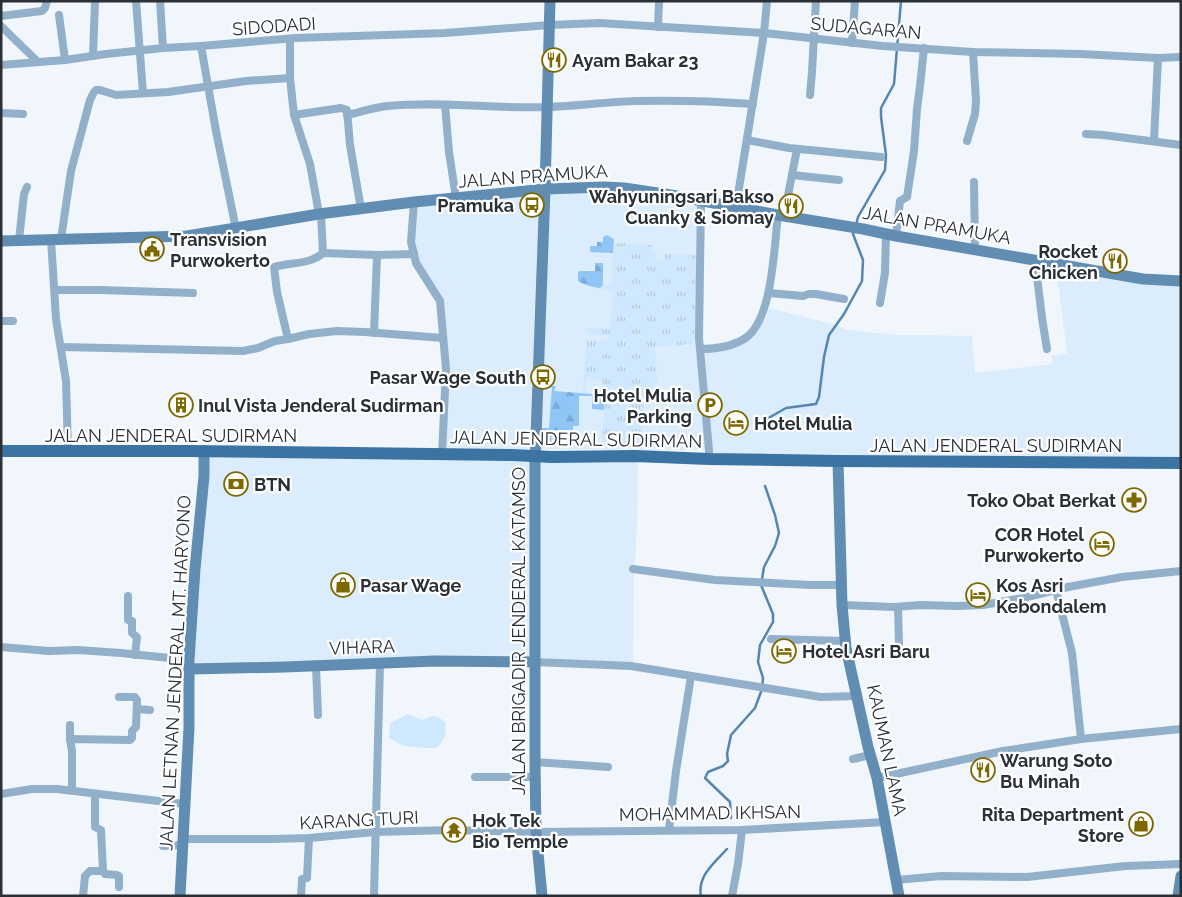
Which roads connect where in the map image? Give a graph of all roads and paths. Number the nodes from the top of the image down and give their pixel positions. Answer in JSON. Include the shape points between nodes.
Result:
{"nodes":[{"id":1,"x":47,"y":1,"type":"edge"},
{"id":2,"x":95,"y":1,"type":"edge"},
{"id":3,"x":136,"y":1,"type":"edge"},
{"id":4,"x":160,"y":1,"type":"edge"},
{"id":5,"x":550,"y":1,"type":"edge"},
{"id":6,"x":659,"y":1,"type":"edge"},
{"id":7,"x":767,"y":1,"type":"edge"},
{"id":8,"x":816,"y":1,"type":"edge"},
{"id":9,"x":855,"y":1,"type":"edge"},
{"id":10,"x":59,"y":15,"type":"dead end"},
{"id":11,"x":1,"y":16,"type":"edge"},
{"id":12,"x":1,"y":26,"type":"edge"},
{"id":13,"x":549,"y":26,"type":"junction"},
{"id":14,"x":658,"y":27,"type":"junction"},
{"id":15,"x":764,"y":33,"type":"junction"},
{"id":16,"x":290,"y":39,"type":"junction"},
{"id":17,"x":813,"y":40,"type":"junction"},
{"id":18,"x":852,"y":43,"type":"junction"},
{"id":19,"x":201,"y":46,"type":"junction"},
{"id":20,"x":163,"y":48,"type":"junction"},
{"id":21,"x":924,"y":48,"type":"junction"},
{"id":22,"x":140,"y":50,"type":"junction"},
{"id":23,"x":973,"y":52,"type":"junction"},
{"id":24,"x":93,"y":56,"type":"junction"},
{"id":25,"x":1181,"y":57,"type":"edge"},
{"id":26,"x":1158,"y":58,"type":"junction"},
{"id":27,"x":65,"y":60,"type":"junction"},
{"id":28,"x":38,"y":62,"type":"junction"},
{"id":29,"x":1,"y":65,"type":"edge"},
{"id":30,"x":290,"y":78,"type":"junction"},
{"id":31,"x":208,"y":86,"type":"junction"},
{"id":32,"x":143,"y":92,"type":"junction"},
{"id":33,"x":810,"y":95,"type":"dead end"},
{"id":34,"x":753,"y":104,"type":"junction"},
{"id":35,"x":445,"y":105,"type":"junction"},
{"id":36,"x":547,"y":107,"type":"junction"},
{"id":37,"x":1,"y":113,"type":"edge"},
{"id":38,"x":23,"y":114,"type":"dead end"},
{"id":39,"x":294,"y":115,"type":"junction"},
{"id":40,"x":347,"y":115,"type":"junction"},
{"id":41,"x":1086,"y":134,"type":"dead end"},
{"id":42,"x":747,"y":140,"type":"junction"},
{"id":43,"x":1154,"y":140,"type":"junction"},
{"id":44,"x":966,"y":141,"type":"dead end"},
{"id":45,"x":1181,"y":145,"type":"edge"},
{"id":46,"x":797,"y":149,"type":"junction"},
{"id":47,"x":881,"y":157,"type":"dead end"},
{"id":48,"x":792,"y":175,"type":"junction"},
{"id":49,"x":839,"y":180,"type":"dead end"},
{"id":50,"x":974,"y":182,"type":"dead end"},
{"id":51,"x":27,"y":187,"type":"dead end"},
{"id":52,"x":545,"y":189,"type":"junction"},
{"id":53,"x":456,"y":198,"type":"junction"},
{"id":54,"x":700,"y":201,"type":"junction"},
{"id":55,"x":414,"y":202,"type":"junction"},
{"id":56,"x":736,"y":207,"type":"junction"},
{"id":57,"x":361,"y":209,"type":"junction"},
{"id":58,"x":320,"y":214,"type":"junction"},
{"id":59,"x":781,"y":216,"type":"junction"},
{"id":60,"x":236,"y":228,"type":"junction"},
{"id":61,"x":891,"y":234,"type":"junction"},
{"id":62,"x":56,"y":239,"type":"junction"},
{"id":63,"x":19,"y":240,"type":"junction"},
{"id":64,"x":1,"y":241,"type":"edge"},
{"id":65,"x":975,"y":249,"type":"junction"},
{"id":66,"x":323,"y":253,"type":"junction"},
{"id":67,"x":414,"y":254,"type":"junction"},
{"id":68,"x":377,"y":255,"type":"junction"},
{"id":69,"x":1035,"y":260,"type":"junction"},
{"id":70,"x":1181,"y":281,"type":"edge"},
{"id":71,"x":55,"y":290,"type":"junction"},
{"id":72,"x":193,"y":293,"type":"dead end"},
{"id":73,"x":769,"y":293,"type":"junction"},
{"id":74,"x":844,"y":299,"type":"dead end"},
{"id":75,"x":880,"y":303,"type":"dead end"},
{"id":76,"x":1,"y":321,"type":"edge"},
{"id":77,"x":13,"y":321,"type":"dead end"},
{"id":78,"x":374,"y":333,"type":"junction"},
{"id":79,"x":288,"y":338,"type":"junction"},
{"id":80,"x":443,"y":338,"type":"junction"},
{"id":81,"x":61,"y":347,"type":"junction"},
{"id":82,"x":700,"y":349,"type":"junction"},
{"id":83,"x":1048,"y":350,"type":"dead end"},
{"id":84,"x":1,"y":451,"type":"edge"},
{"id":85,"x":68,"y":451,"type":"junction"},
{"id":86,"x":204,"y":451,"type":"junction"},
{"id":87,"x":442,"y":455,"type":"junction"},
{"id":88,"x":535,"y":455,"type":"junction"},
{"id":89,"x":709,"y":459,"type":"junction"},
{"id":90,"x":838,"y":461,"type":"junction"},
{"id":91,"x":1181,"y":463,"type":"edge"},
{"id":92,"x":633,"y":569,"type":"dead end"},
{"id":93,"x":1181,"y":571,"type":"edge"},
{"id":94,"x":841,"y":585,"type":"junction"},
{"id":95,"x":1056,"y":590,"type":"junction"},
{"id":96,"x":128,"y":596,"type":"dead end"},
{"id":97,"x":842,"y":605,"type":"junction"},
{"id":98,"x":898,"y":607,"type":"junction"},
{"id":99,"x":771,"y":639,"type":"dead end"},
{"id":100,"x":845,"y":641,"type":"junction"},
{"id":101,"x":899,"y":644,"type":"dead end"},
{"id":102,"x":1,"y":646,"type":"edge"},
{"id":103,"x":135,"y":655,"type":"junction"},
{"id":104,"x":534,"y":662,"type":"junction"},
{"id":105,"x":190,"y":664,"type":"junction"},
{"id":106,"x":380,"y":664,"type":"junction"},
{"id":107,"x":316,"y":666,"type":"junction"},
{"id":108,"x":691,"y":676,"type":"junction"},
{"id":109,"x":119,"y":696,"type":"dead end"},
{"id":110,"x":857,"y":696,"type":"junction"},
{"id":111,"x":137,"y":709,"type":"junction"},
{"id":112,"x":150,"y":710,"type":"dead end"},
{"id":113,"x":318,"y":716,"type":"dead end"},
{"id":114,"x":70,"y":725,"type":"dead end"},
{"id":115,"x":1181,"y":729,"type":"edge"},
{"id":116,"x":70,"y":739,"type":"junction"},
{"id":117,"x":1081,"y":739,"type":"junction"},
{"id":118,"x":870,"y":755,"type":"junction"},
{"id":119,"x":853,"y":759,"type":"dead end"},
{"id":120,"x":535,"y":762,"type":"junction"},
{"id":121,"x":608,"y":767,"type":"dead end"},
{"id":122,"x":475,"y":777,"type":"dead end"},
{"id":123,"x":535,"y":777,"type":"junction"},
{"id":124,"x":876,"y":778,"type":"junction"},
{"id":125,"x":72,"y":790,"type":"junction"},
{"id":126,"x":1,"y":794,"type":"edge"},
{"id":127,"x":95,"y":794,"type":"junction"},
{"id":128,"x":184,"y":804,"type":"junction"},
{"id":129,"x":885,"y":822,"type":"junction"},
{"id":130,"x":669,"y":830,"type":"junction"},
{"id":131,"x":742,"y":830,"type":"junction"},
{"id":132,"x":375,"y":832,"type":"junction"},
{"id":133,"x":536,"y":832,"type":"junction"},
{"id":134,"x":309,"y":838,"type":"junction"},
{"id":135,"x":183,"y":842,"type":"junction"},
{"id":136,"x":163,"y":846,"type":"dead end"},
{"id":137,"x":1181,"y":864,"type":"edge"},
{"id":138,"x":103,"y":871,"type":"junction"},
{"id":139,"x":1181,"y":876,"type":"edge"},
{"id":140,"x":896,"y":880,"type":"junction"},
{"id":141,"x":119,"y":887,"type":"dead end"},
{"id":142,"x":83,"y":896,"type":"edge"},
{"id":143,"x":180,"y":896,"type":"edge"},
{"id":144,"x":301,"y":896,"type":"edge"},
{"id":145,"x":374,"y":896,"type":"edge"},
{"id":146,"x":542,"y":896,"type":"edge"},
{"id":147,"x":732,"y":896,"type":"edge"},
{"id":148,"x":899,"y":896,"type":"edge"},
{"id":149,"x":1178,"y":896,"type":"edge"}],
"edges":[{"from":1,"to":11,"type":"street","via":[[42,11]]},
{"from":2,"to":24,"type":"street"},
{"from":3,"to":22,"type":"street"},
{"from":4,"to":20,"type":"street"},
{"from":5,"to":13,"type":"street","name":"JALAN BRIGADIR JENDERAL KATAMSO"},
{"from":6,"to":14,"type":"street"},
{"from":7,"to":15,"type":"street"},
{"from":8,"to":17,"type":"street"},
{"from":9,"to":18,"type":"street"},
{"from":10,"to":27,"type":"street"},
{"from":12,"to":28,"type":"street"},
{"from":13,"to":14,"type":"street","name":"SUDAGARAN","via":[[599,23]]},
{"from":13,"to":16,"type":"street","name":"SIDODADI","via":[[461,33]]},
{"from":13,"to":36,"type":"street","name":"JALAN BRIGADIR JENDERAL KATAMSO"},
{"from":14,"to":15,"type":"street","name":"SUDAGARAN"},
{"from":15,"to":17,"type":"street","name":"SUDAGARAN"},
{"from":15,"to":34,"type":"street"},
{"from":16,"to":19,"type":"street","name":"SIDODADI"},
{"from":16,"to":30,"type":"street"},
{"from":17,"to":18,"type":"street","name":"SUDAGARAN"},
{"from":17,"to":33,"type":"street"},
{"from":18,"to":21,"type":"street","name":"SUDAGARAN"},
{"from":19,"to":20,"type":"street","name":"SIDODADI"},
{"from":19,"to":31,"type":"street"},
{"from":20,"to":22,"type":"street","name":"SIDODADI"},
{"from":21,"to":23,"type":"street","name":"SUDAGARAN"},
{"from":21,"to":61,"type":"street","via":[[907,197],[900,201]]},
{"from":22,"to":24,"type":"street","name":"SIDODADI"},
{"from":22,"to":32,"type":"street"},
{"from":23,"to":26,"type":"street","name":"SUDAGARAN"},
{"from":23,"to":44,"type":"street","via":[[975,114]]},
{"from":24,"to":27,"type":"street","name":"SIDODADI"},
{"from":25,"to":26,"type":"street","name":"SUDAGARAN"},
{"from":26,"to":43,"type":"street"},
{"from":27,"to":28,"type":"street","name":"SIDODADI"},
{"from":28,"to":29,"type":"street","name":"SIDODADI"},
{"from":30,"to":31,"type":"street"},
{"from":30,"to":39,"type":"street"},
{"from":31,"to":32,"type":"street"},
{"from":31,"to":60,"type":"street"},
{"from":32,"to":62,"type":"street","via":[[94,92],[71,170]]},
{"from":34,"to":36,"type":"street","via":[[683,100]]},
{"from":34,"to":42,"type":"street"},
{"from":35,"to":36,"type":"street"},
{"from":35,"to":40,"type":"street","via":[[387,106]]},
{"from":35,"to":53,"type":"street"},
{"from":36,"to":52,"type":"street","name":"JALAN BRIGADIR JENDERAL KATAMSO"},
{"from":37,"to":38,"type":"street"},
{"from":39,"to":40,"type":"street","via":[[341,108],[346,108]]},
{"from":39,"to":58,"type":"street","via":[[310,164]]},
{"from":40,"to":57,"type":"street"},
{"from":41,"to":43,"type":"street"},
{"from":42,"to":46,"type":"street"},
{"from":42,"to":56,"type":"street"},
{"from":43,"to":45,"type":"street"},
{"from":46,"to":47,"type":"street"},
{"from":46,"to":48,"type":"street"},
{"from":48,"to":49,"type":"street"},
{"from":48,"to":59,"type":"street"},
{"from":50,"to":65,"type":"street"},
{"from":51,"to":63,"type":"street"},
{"from":52,"to":53,"type":"street","name":"JALAN PRAMUKA"},
{"from":52,"to":54,"type":"street","name":"JALAN PRAMUKA","via":[[624,188]]},
{"from":52,"to":88,"type":"street","name":"JALAN BRIGADIR JENDERAL KATAMSO"},
{"from":53,"to":55,"type":"street","name":"JALAN PRAMUKA"},
{"from":54,"to":56,"type":"street","name":"JALAN PRAMUKA"},
{"from":54,"to":82,"type":"street"},
{"from":55,"to":57,"type":"street","name":"JALAN PRAMUKA"},
{"from":55,"to":67,"type":"street","via":[[411,242]]},
{"from":56,"to":59,"type":"street","name":"JALAN PRAMUKA"},
{"from":57,"to":58,"type":"street","name":"JALAN PRAMUKA"},
{"from":58,"to":60,"type":"street","name":"JALAN PRAMUKA"},
{"from":58,"to":66,"type":"street"},
{"from":59,"to":61,"type":"street","name":"JALAN PRAMUKA"},
{"from":59,"to":73,"type":"street"},
{"from":60,"to":62,"type":"street","name":"JALAN PRAMUKA","via":[[187,236]]},
{"from":61,"to":65,"type":"street","name":"JALAN PRAMUKA"},
{"from":61,"to":75,"type":"street"},
{"from":62,"to":63,"type":"street","name":"JALAN PRAMUKA"},
{"from":62,"to":71,"type":"street"},
{"from":63,"to":64,"type":"street","name":"JALAN PRAMUKA"},
{"from":65,"to":69,"type":"street","name":"JALAN PRAMUKA"},
{"from":66,"to":68,"type":"street"},
{"from":66,"to":79,"type":"street","via":[[315,259],[274,267]]},
{"from":67,"to":68,"type":"street"},
{"from":67,"to":80,"type":"street","via":[[416,263],[440,301]]},
{"from":68,"to":78,"type":"street"},
{"from":69,"to":70,"type":"street","name":"JALAN PRAMUKA","via":[[1143,279]]},
{"from":69,"to":83,"type":"street"},
{"from":71,"to":72,"type":"street"},
{"from":71,"to":81,"type":"street"},
{"from":73,"to":74,"type":"street","via":[[816,294]]},
{"from":73,"to":82,"type":"street","via":[[756,325],[746,338],[732,345]]},
{"from":76,"to":77,"type":"street"},
{"from":78,"to":79,"type":"street","via":[[336,332]]},
{"from":78,"to":80,"type":"street"},
{"from":79,"to":81,"type":"street","via":[[244,351]]},
{"from":80,"to":87,"type":"street","via":[[446,369]]},
{"from":81,"to":85,"type":"street","via":[[66,381]]},
{"from":82,"to":89,"type":"street"},
{"from":84,"to":85,"type":"main road","name":"JALAN JENDERAL SUDIRMAN"},
{"from":85,"to":86,"type":"main road","name":"JALAN JENDERAL SUDIRMAN"},
{"from":86,"to":87,"type":"main road","name":"JALAN JENDERAL SUDIRMAN"},
{"from":86,"to":105,"type":"street","name":"JALAN LETNAN JENDERAL MT. HARYONO"},
{"from":87,"to":88,"type":"main road","name":"JALAN JENDERAL SUDIRMAN"},
{"from":88,"to":89,"type":"main road","name":"JALAN JENDERAL SUDIRMAN"},
{"from":88,"to":104,"type":"street","name":"JALAN BRIGADIR JENDERAL KATAMSO"},
{"from":89,"to":90,"type":"main road","name":"JALAN JENDERAL SUDIRMAN"},
{"from":90,"to":91,"type":"main road","name":"JALAN JENDERAL SUDIRMAN"},
{"from":90,"to":94,"type":"street","name":"KAUMAN LAMA"},
{"from":92,"to":94,"type":"street","via":[[715,580]]},
{"from":93,"to":95,"type":"street","via":[[1122,577]]},
{"from":94,"to":97,"type":"street","name":"KAUMAN LAMA"},
{"from":95,"to":98,"type":"street","via":[[983,605]]},
{"from":95,"to":117,"type":"street","via":[[1072,653]]},
{"from":96,"to":103,"type":"street","via":[[128,618],[132,621],[132,633],[137,637]]},
{"from":97,"to":98,"type":"street"},
{"from":97,"to":100,"type":"street","name":"KAUMAN LAMA"},
{"from":98,"to":101,"type":"street"},
{"from":99,"to":100,"type":"street"},
{"from":100,"to":110,"type":"street","name":"KAUMAN LAMA"},
{"from":102,"to":103,"type":"street"},
{"from":103,"to":105,"type":"street"},
{"from":104,"to":106,"type":"street","name":"VIHARA"},
{"from":104,"to":108,"type":"street","via":[[631,666]]},
{"from":104,"to":120,"type":"street","name":"JALAN BRIGADIR JENDERAL KATAMSO"},
{"from":105,"to":107,"type":"street","name":"VIHARA"},
{"from":105,"to":128,"type":"street","name":"JALAN LETNAN JENDERAL MT. HARYONO"},
{"from":106,"to":107,"type":"street","name":"VIHARA"},
{"from":106,"to":132,"type":"street"},
{"from":107,"to":113,"type":"street"},
{"from":108,"to":110,"type":"street","via":[[821,697]]},
{"from":108,"to":130,"type":"street"},
{"from":109,"to":111,"type":"street","via":[[137,698]]},
{"from":110,"to":118,"type":"street","name":"KAUMAN LAMA"},
{"from":111,"to":112,"type":"street"},
{"from":111,"to":116,"type":"street","via":[[136,728],[130,740]]},
{"from":114,"to":116,"type":"street"},
{"from":115,"to":117,"type":"street"},
{"from":116,"to":125,"type":"street"},
{"from":117,"to":124,"type":"street","via":[[1003,751]]},
{"from":118,"to":119,"type":"street"},
{"from":118,"to":124,"type":"street","name":"KAUMAN LAMA"},
{"from":120,"to":121,"type":"street"},
{"from":120,"to":123,"type":"street","name":"JALAN BRIGADIR JENDERAL KATAMSO"},
{"from":122,"to":123,"type":"street"},
{"from":123,"to":133,"type":"street","name":"JALAN BRIGADIR JENDERAL KATAMSO"},
{"from":124,"to":129,"type":"street","name":"KAUMAN LAMA"},
{"from":125,"to":126,"type":"street","via":[[32,789]]},
{"from":125,"to":127,"type":"street"},
{"from":127,"to":128,"type":"street"},
{"from":127,"to":138,"type":"street","via":[[95,827],[101,830]]},
{"from":128,"to":135,"type":"street","name":"JALAN LETNAN JENDERAL MT. HARYONO"},
{"from":129,"to":131,"type":"street","name":"MOHAMMAD IKHSAN"},
{"from":129,"to":140,"type":"street","name":"KAUMAN LAMA"},
{"from":130,"to":131,"type":"street","name":"MOHAMMAD IKHSAN"},
{"from":130,"to":133,"type":"street","name":"MOHAMMAD IKHSAN"},
{"from":131,"to":147,"type":"street"},
{"from":132,"to":133,"type":"street","name":"KARANG TURI"},
{"from":132,"to":134,"type":"street","name":"KARANG TURI"},
{"from":132,"to":145,"type":"street"},
{"from":133,"to":146,"type":"street","name":"JALAN BRIGADIR JENDERAL KATAMSO"},
{"from":134,"to":135,"type":"street","name":"KARANG TURI"},
{"from":134,"to":144,"type":"street","via":[[307,878],[302,879]]},
{"from":135,"to":136,"type":"street","name":"KARANG TURI"},
{"from":135,"to":143,"type":"street","name":"JALAN LETNAN JENDERAL MT. HARYONO"},
{"from":137,"to":140,"type":"street","via":[[1125,866],[1027,877],[941,876]]},
{"from":138,"to":141,"type":"street","via":[[117,874]]},
{"from":138,"to":142,"type":"street","via":[[90,871],[85,876]]},
{"from":139,"to":149,"type":"street"},
{"from":140,"to":148,"type":"street","name":"KAUMAN LAMA"}]}
